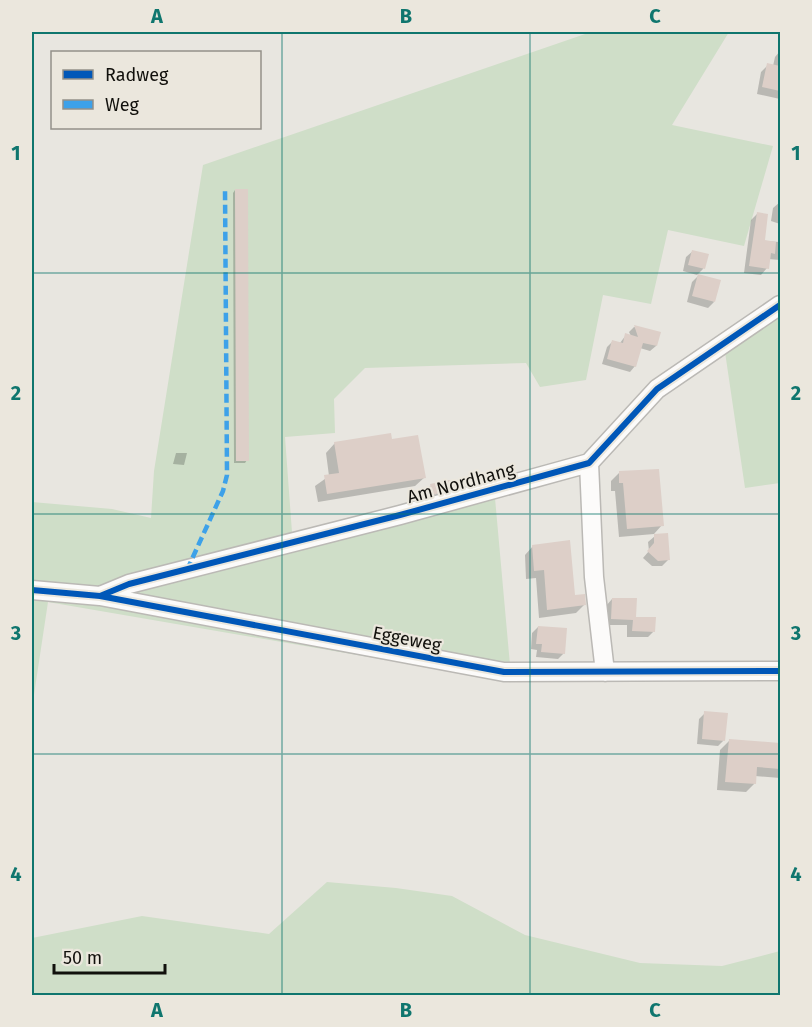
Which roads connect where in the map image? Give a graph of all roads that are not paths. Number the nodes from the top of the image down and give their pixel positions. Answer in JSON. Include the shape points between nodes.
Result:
{"nodes":[{"id":1,"x":780,"y":305,"type":"edge"},
{"id":2,"x":589,"y":463,"type":"junction"},
{"id":3,"x":32,"y":590,"type":"edge"},
{"id":4,"x":100,"y":596,"type":"junction"},
{"id":5,"x":780,"y":671,"type":"edge"},
{"id":6,"x":604,"y":672,"type":"junction"}],
"edges":[{"from":1,"to":2,"type":"street","via":[[657,389]]},
{"from":2,"to":4,"type":"street","name":"Am Nordhang","via":[[129,584]]},
{"from":2,"to":6,"type":"street","via":[[594,577]]},
{"from":3,"to":4,"type":"street","name":"Eggeweg"},
{"from":4,"to":6,"type":"street","name":"Eggeweg","via":[[504,672]]},
{"from":5,"to":6,"type":"street","name":"Eggeweg"}]}
